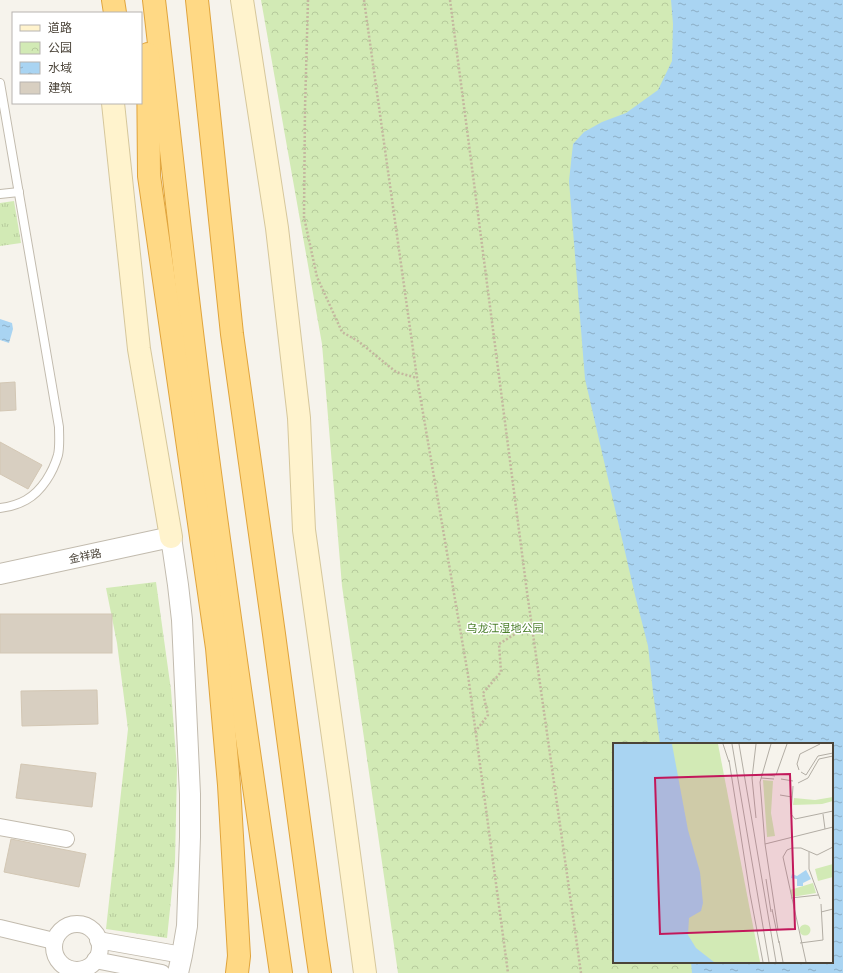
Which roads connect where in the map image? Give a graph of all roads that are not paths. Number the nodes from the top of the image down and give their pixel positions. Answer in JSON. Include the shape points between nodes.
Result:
{"nodes":[{"id":1,"x":104,"y":0,"type":"edge"},
{"id":2,"x":112,"y":0,"type":"edge"},
{"id":3,"x":148,"y":0,"type":"edge"},
{"id":4,"x":154,"y":0,"type":"edge"},
{"id":5,"x":197,"y":0,"type":"edge"},
{"id":6,"x":242,"y":0,"type":"edge"},
{"id":7,"x":105,"y":12,"type":"edge"},
{"id":8,"x":115,"y":12,"type":"edge"},
{"id":9,"x":0,"y":83,"type":"edge"},
{"id":10,"x":114,"y":104,"type":"edge"},
{"id":11,"x":134,"y":104,"type":"edge"},
{"id":12,"x":149,"y":176,"type":"junction"},
{"id":13,"x":19,"y":192,"type":"junction"},
{"id":14,"x":0,"y":194,"type":"edge"},
{"id":15,"x":0,"y":508,"type":"edge"},
{"id":16,"x":170,"y":537,"type":"junction"},
{"id":17,"x":0,"y":574,"type":"edge"},
{"id":18,"x":0,"y":827,"type":"edge"},
{"id":19,"x":66,"y":839,"type":"dead end"},
{"id":20,"x":0,"y":928,"type":"edge"},
{"id":21,"x":98,"y":940,"type":"junction"},
{"id":22,"x":54,"y":941,"type":"junction"},
{"id":23,"x":180,"y":964,"type":"edge"},
{"id":24,"x":88,"y":967,"type":"edge"},
{"id":25,"x":162,"y":973,"type":"edge"},
{"id":26,"x":237,"y":973,"type":"edge"},
{"id":27,"x":282,"y":973,"type":"edge"},
{"id":28,"x":320,"y":973,"type":"edge"},
{"id":29,"x":365,"y":973,"type":"edge"}],
"edges":[{"from":1,"to":7,"type":"main road"},
{"from":2,"to":8,"type":"highway"},
{"from":3,"to":12,"type":"highway"},
{"from":4,"to":27,"type":"highway","via":[[225,592]]},
{"from":5,"to":28,"type":"highway","via":[[232,334]]},
{"from":6,"to":29,"type":"main road","via":[[277,228],[299,418],[304,530]]},
{"from":9,"to":13,"type":"lane"},
{"from":10,"to":16,"type":"main road","via":[[139,350]]},
{"from":11,"to":12,"type":"highway"},
{"from":12,"to":26,"type":"highway","via":[[217,648],[230,800],[239,956]]},
{"from":13,"to":14,"type":"lane"},
{"from":13,"to":15,"type":"lane","via":[[59,427],[59,440],[53,468],[35,494],[16,505]]},
{"from":16,"to":17,"type":"street","name":"金祥路"},
{"from":16,"to":23,"type":"street","via":[[182,620],[190,794],[187,926]]},
{"from":18,"to":19,"type":"street"},
{"from":20,"to":22,"type":"street"},
{"from":21,"to":22,"type":"street","via":[[92,930],[85,925],[77,924],[62,928]]},
{"from":21,"to":23,"type":"street"},
{"from":21,"to":24,"type":"street","via":[[99,951]]},
{"from":22,"to":24,"type":"street","via":[[56,955],[64,966],[71,969]]},
{"from":24,"to":25,"type":"street"}]}
